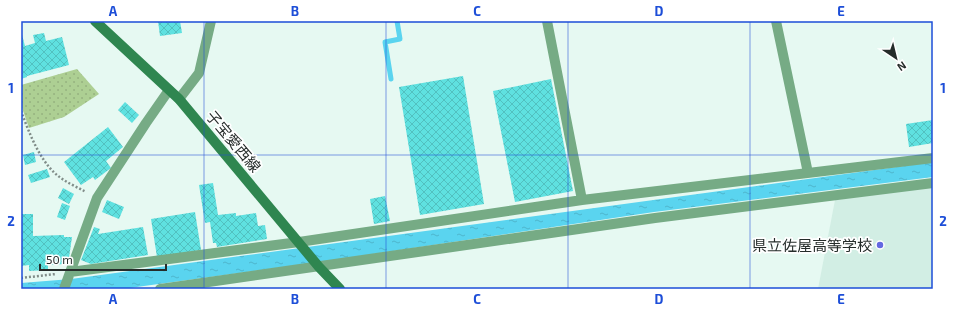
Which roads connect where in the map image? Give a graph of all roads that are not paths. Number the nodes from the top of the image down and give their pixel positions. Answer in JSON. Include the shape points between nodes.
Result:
{"nodes":[{"id":1,"x":95,"y":21,"type":"edge"},
{"id":2,"x":212,"y":21,"type":"edge"},
{"id":3,"x":547,"y":21,"type":"edge"},
{"id":4,"x":776,"y":21,"type":"edge"},
{"id":5,"x":169,"y":90,"type":"junction"},
{"id":6,"x":179,"y":99,"type":"junction"},
{"id":7,"x":933,"y":158,"type":"edge"},
{"id":8,"x":808,"y":173,"type":"junction"},
{"id":9,"x":933,"y":183,"type":"edge"},
{"id":10,"x":582,"y":200,"type":"junction"},
{"id":11,"x":301,"y":243,"type":"junction"},
{"id":12,"x":319,"y":266,"type":"junction"},
{"id":13,"x":70,"y":275,"type":"junction"},
{"id":14,"x":64,"y":289,"type":"edge"},
{"id":15,"x":160,"y":289,"type":"edge"},
{"id":16,"x":340,"y":289,"type":"edge"}],
"edges":[{"from":1,"to":5,"type":"main road","name":"子宝愛西線"},
{"from":2,"to":6,"type":"street","via":[[199,74]]},
{"from":3,"to":10,"type":"street"},
{"from":4,"to":8,"type":"street"},
{"from":5,"to":6,"type":"main road","name":"子宝愛西線"},
{"from":5,"to":13,"type":"street","via":[[97,198]]},
{"from":6,"to":11,"type":"main road","name":"子宝愛西線"},
{"from":7,"to":8,"type":"street"},
{"from":8,"to":10,"type":"street"},
{"from":9,"to":12,"type":"street","via":[[655,218]]},
{"from":10,"to":11,"type":"street"},
{"from":11,"to":12,"type":"main road","name":"子宝愛西線"},
{"from":11,"to":13,"type":"street"},
{"from":12,"to":15,"type":"street"},
{"from":12,"to":16,"type":"main road","name":"子宝愛西線"},
{"from":13,"to":14,"type":"street"}]}
